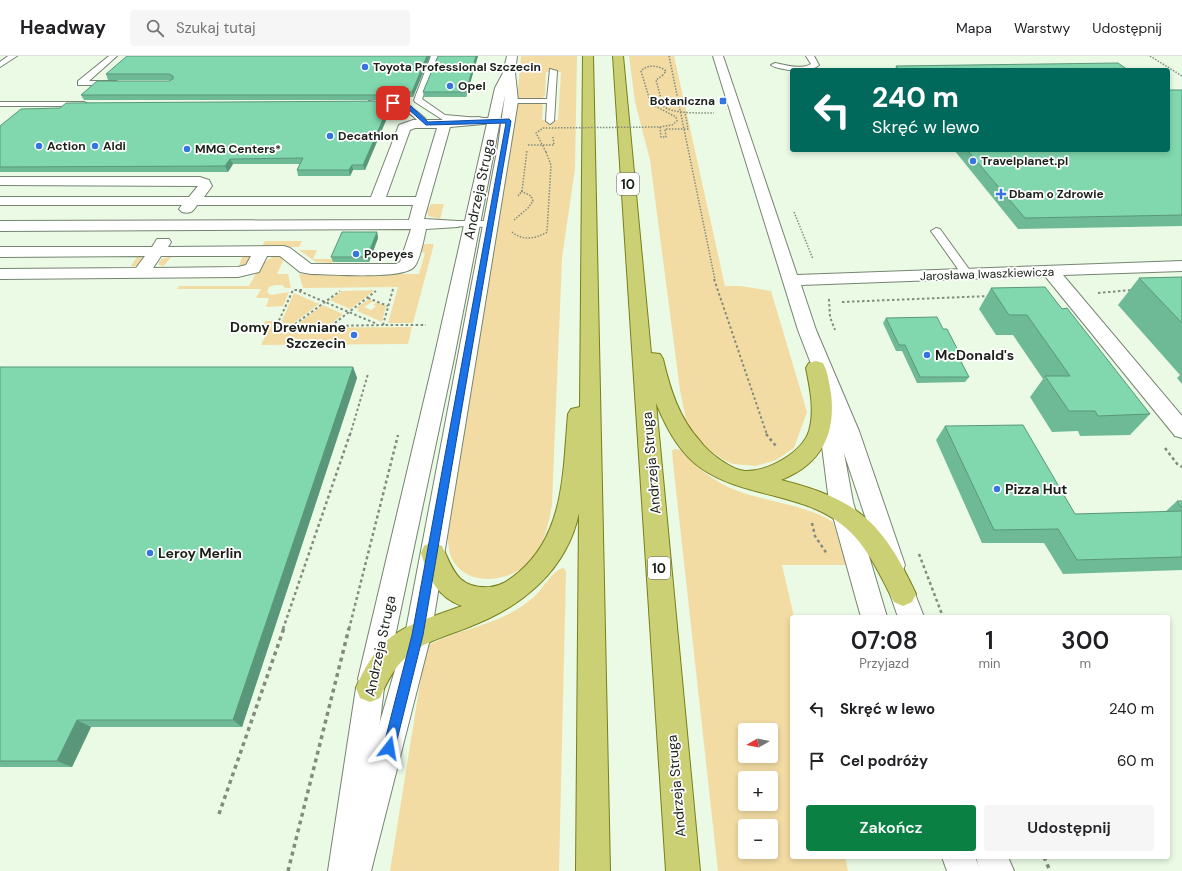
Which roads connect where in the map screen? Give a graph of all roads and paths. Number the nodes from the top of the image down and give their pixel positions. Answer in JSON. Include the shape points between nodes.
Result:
{"nodes":[{"id":1,"x":13,"y":56,"type":"edge"},
{"id":2,"x":113,"y":56,"type":"edge"},
{"id":3,"x":435,"y":56,"type":"edge"},
{"id":4,"x":588,"y":56,"type":"edge"},
{"id":5,"x":618,"y":56,"type":"edge"},
{"id":6,"x":669,"y":56,"type":"edge"},
{"id":7,"x":718,"y":56,"type":"edge"},
{"id":8,"x":810,"y":56,"type":"edge"},
{"id":9,"x":1150,"y":56,"type":"edge"},
{"id":10,"x":510,"y":64,"type":"edge"},
{"id":11,"x":0,"y":65,"type":"edge"},
{"id":12,"x":775,"y":65,"type":"dead end"},
{"id":13,"x":792,"y":68,"type":"edge"},
{"id":14,"x":811,"y":68,"type":"edge"},
{"id":15,"x":1169,"y":68,"type":"edge"},
{"id":16,"x":1170,"y":68,"type":"edge"},
{"id":17,"x":553,"y":71,"type":"dead end"},
{"id":18,"x":1182,"y":76,"type":"edge"},
{"id":19,"x":126,"y":83,"type":"edge"},
{"id":20,"x":512,"y":101,"type":"junction"},
{"id":21,"x":552,"y":101,"type":"junction"},
{"id":22,"x":361,"y":103,"type":"edge"},
{"id":23,"x":0,"y":104,"type":"edge"},
{"id":24,"x":94,"y":104,"type":"edge"},
{"id":25,"x":681,"y":112,"type":"junction"},
{"id":26,"x":685,"y":112,"type":"junction"},
{"id":27,"x":717,"y":113,"type":"dead end"},
{"id":28,"x":494,"y":121,"type":"junction"},
{"id":29,"x":550,"y":121,"type":"dead end"},
{"id":30,"x":426,"y":124,"type":"junction"},
{"id":31,"x":445,"y":124,"type":"junction"},
{"id":32,"x":660,"y":126,"type":"junction"},
{"id":33,"x":684,"y":129,"type":"junction"},
{"id":34,"x":553,"y":133,"type":"dead end"},
{"id":35,"x":528,"y":145,"type":"dead end"},
{"id":36,"x":0,"y":181,"type":"edge"},
{"id":37,"x":422,"y":200,"type":"junction"},
{"id":38,"x":0,"y":201,"type":"edge"},
{"id":39,"x":194,"y":201,"type":"junction"},
{"id":40,"x":377,"y":201,"type":"junction"},
{"id":41,"x":528,"y":208,"type":"dead end"},
{"id":42,"x":418,"y":224,"type":"junction"},
{"id":43,"x":487,"y":224,"type":"junction"},
{"id":44,"x":176,"y":225,"type":"junction"},
{"id":45,"x":0,"y":226,"type":"edge"},
{"id":46,"x":936,"y":231,"type":"dead end"},
{"id":47,"x":156,"y":251,"type":"junction"},
{"id":48,"x":261,"y":251,"type":"junction"},
{"id":49,"x":0,"y":252,"type":"edge"},
{"id":50,"x":635,"y":266,"type":"junction"},
{"id":51,"x":1182,"y":266,"type":"edge"},
{"id":52,"x":1050,"y":272,"type":"junction"},
{"id":53,"x":141,"y":273,"type":"junction"},
{"id":54,"x":0,"y":274,"type":"edge"},
{"id":55,"x":967,"y":274,"type":"junction"},
{"id":56,"x":791,"y":280,"type":"junction"},
{"id":57,"x":295,"y":284,"type":"dead end"},
{"id":58,"x":334,"y":289,"type":"dead end"},
{"id":59,"x":372,"y":289,"type":"dead end"},
{"id":60,"x":386,"y":289,"type":"dead end"},
{"id":61,"x":296,"y":290,"type":"junction"},
{"id":62,"x":304,"y":290,"type":"dead end"},
{"id":63,"x":1135,"y":290,"type":"dead end"},
{"id":64,"x":590,"y":291,"type":"junction"},
{"id":65,"x":1096,"y":293,"type":"dead end"},
{"id":66,"x":996,"y":296,"type":"edge"},
{"id":67,"x":368,"y":298,"type":"junction"},
{"id":68,"x":325,"y":302,"type":"junction"},
{"id":69,"x":842,"y":302,"type":"dead end"},
{"id":70,"x":388,"y":306,"type":"junction"},
{"id":71,"x":349,"y":312,"type":"junction"},
{"id":72,"x":428,"y":318,"type":"dead end"},
{"id":73,"x":379,"y":325,"type":"junction"},
{"id":74,"x":383,"y":325,"type":"junction"},
{"id":75,"x":426,"y":325,"type":"junction"},
{"id":76,"x":331,"y":326,"type":"junction"},
{"id":77,"x":291,"y":327,"type":"junction"},
{"id":78,"x":807,"y":330,"type":"junction"},
{"id":79,"x":425,"y":332,"type":"dead end"},
{"id":80,"x":816,"y":368,"type":"junction"},
{"id":81,"x":368,"y":374,"type":"dead end"},
{"id":82,"x":1182,"y":430,"type":"edge"},
{"id":83,"x":398,"y":435,"type":"dead end"},
{"id":84,"x":794,"y":463,"type":"junction"},
{"id":85,"x":740,"y":479,"type":"junction"},
{"id":86,"x":810,"y":499,"type":"junction"},
{"id":87,"x":844,"y":514,"type":"junction"},
{"id":88,"x":432,"y":553,"type":"junction"},
{"id":89,"x":828,"y":556,"type":"dead end"},
{"id":90,"x":512,"y":594,"type":"junction"},
{"id":91,"x":907,"y":605,"type":"edge"},
{"id":92,"x":873,"y":615,"type":"edge"},
{"id":93,"x":418,"y":635,"type":"junction"},
{"id":94,"x":370,"y":688,"type":"junction"},
{"id":95,"x":219,"y":814,"type":"dead end"},
{"id":96,"x":959,"y":859,"type":"edge"},
{"id":97,"x":993,"y":859,"type":"edge"},
{"id":98,"x":1045,"y":859,"type":"edge"},
{"id":99,"x":288,"y":871,"type":"edge"},
{"id":100,"x":345,"y":871,"type":"edge"},
{"id":101,"x":354,"y":871,"type":"edge"},
{"id":102,"x":593,"y":871,"type":"edge"},
{"id":103,"x":683,"y":871,"type":"edge"},
{"id":104,"x":964,"y":871,"type":"edge"},
{"id":105,"x":997,"y":871,"type":"edge"},
{"id":106,"x":1050,"y":871,"type":"edge"}],
"edges":[{"from":1,"to":11,"type":"lane"},
{"from":2,"to":19,"type":"lane","via":[[81,83]]},
{"from":3,"to":28,"type":"lane","via":[[418,100],[443,117]]},
{"from":4,"to":64,"type":"main road"},
{"from":5,"to":50,"type":"main road","name":"Andrzeja Struga","number":"10"},
{"from":6,"to":25,"type":"path"},
{"from":7,"to":56,"type":"street"},
{"from":8,"to":14,"type":"lane","via":[[815,64]]},
{"from":9,"to":15,"type":"path"},
{"from":10,"to":20,"type":"street","name":"Andrzeja Struga"},
{"from":10,"to":28,"type":"street","name":"Andrzeja Struga","via":[[501,88]]},
{"from":12,"to":13,"type":"lane"},
{"from":16,"to":18,"type":"path"},
{"from":17,"to":21,"type":"lane"},
{"from":20,"to":21,"type":"lane"},
{"from":20,"to":28,"type":"street","name":"Andrzeja Struga"},
{"from":21,"to":29,"type":"lane"},
{"from":22,"to":30,"type":"lane","via":[[393,103],[409,107]]},
{"from":23,"to":24,"type":"lane"},
{"from":25,"to":26,"type":"path"},
{"from":25,"to":32,"type":"path","bridge":true,"via":[[664,107],[656,80],[666,71],[658,67],[647,67],[641,71],[651,104],[677,119],[672,125]]},
{"from":25,"to":33,"type":"path"},
{"from":26,"to":27,"type":"path"},
{"from":26,"to":33,"type":"path","via":[[688,129]]},
{"from":28,"to":31,"type":"street"},
{"from":28,"to":43,"type":"street","name":"Andrzeja Struga"},
{"from":30,"to":31,"type":"street"},
{"from":30,"to":40,"type":"street","via":[[413,124],[404,128]]},
{"from":31,"to":37,"type":"street"},
{"from":32,"to":33,"type":"path","via":[[661,137],[666,137],[665,129]]},
{"from":32,"to":43,"type":"path","bridge":true,"via":[[542,128],[536,133],[551,165],[548,232],[525,238]]},
{"from":33,"to":84,"type":"path","via":[[716,286],[766,433]]},
{"from":34,"to":35,"type":"path","via":[[554,146]]},
{"from":36,"to":39,"type":"street","via":[[200,181],[205,186]]},
{"from":37,"to":40,"type":"street"},
{"from":37,"to":42,"type":"street"},
{"from":38,"to":39,"type":"street"},
{"from":39,"to":40,"type":"street"},
{"from":39,"to":44,"type":"street"},
{"from":41,"to":43,"type":"path"},
{"from":42,"to":43,"type":"street"},
{"from":42,"to":44,"type":"street"},
{"from":42,"to":48,"type":"street","via":[[408,264],[399,269],[311,269],[284,251]]},
{"from":43,"to":88,"type":"street","name":"Andrzeja Struga"},
{"from":43,"to":94,"type":"street","name":"Andrzeja Struga","via":[[444,358]]},
{"from":44,"to":45,"type":"street"},
{"from":44,"to":47,"type":"street"},
{"from":46,"to":55,"type":"lane"},
{"from":47,"to":48,"type":"street"},
{"from":47,"to":49,"type":"street"},
{"from":47,"to":53,"type":"street"},
{"from":48,"to":53,"type":"street","via":[[253,268],[246,271]]},
{"from":50,"to":85,"type":"main road","via":[[655,372],[672,417],[696,451],[724,472]]},
{"from":50,"to":103,"type":"main road","name":"Andrzeja Struga","number":"10"},
{"from":51,"to":52,"type":"street","name":"Jarosława Iwaszkiewicza"},
{"from":52,"to":55,"type":"street","name":"Jarosława Iwaszkiewicza"},
{"from":52,"to":82,"type":"street"},
{"from":53,"to":54,"type":"street"},
{"from":55,"to":56,"type":"street","name":"Jarosława Iwaszkiewicza"},
{"from":56,"to":78,"type":"street"},
{"from":57,"to":61,"type":"path"},
{"from":58,"to":68,"type":"path","via":[[342,289]]},
{"from":59,"to":67,"type":"path","via":[[379,289]]},
{"from":60,"to":70,"type":"path","via":[[393,288]]},
{"from":61,"to":62,"type":"path"},
{"from":61,"to":68,"type":"path"},
{"from":61,"to":77,"type":"path","via":[[293,290],[276,327]]},
{"from":63,"to":65,"type":"path"},
{"from":64,"to":90,"type":"main road","via":[[568,511],[562,531],[546,560]]},
{"from":64,"to":102,"type":"main road"},
{"from":66,"to":69,"type":"path"},
{"from":67,"to":70,"type":"path"},
{"from":67,"to":71,"type":"path"},
{"from":68,"to":71,"type":"path"},
{"from":68,"to":77,"type":"path"},
{"from":70,"to":74,"type":"path"},
{"from":71,"to":73,"type":"path"},
{"from":71,"to":76,"type":"path"},
{"from":72,"to":75,"type":"path"},
{"from":73,"to":74,"type":"path"},
{"from":73,"to":76,"type":"path"},
{"from":74,"to":75,"type":"path"},
{"from":75,"to":79,"type":"path"},
{"from":76,"to":77,"type":"path"},
{"from":78,"to":80,"type":"street"},
{"from":78,"to":91,"type":"street","via":[[848,431]]},
{"from":80,"to":84,"type":"main road","via":[[822,410],[819,432],[810,449]]},
{"from":80,"to":87,"type":"street","via":[[829,422]]},
{"from":81,"to":95,"type":"path","via":[[348,442]]},
{"from":83,"to":99,"type":"path"},
{"from":84,"to":85,"type":"main road","via":[[765,476]]},
{"from":85,"to":86,"type":"main road"},
{"from":86,"to":87,"type":"main road"},
{"from":86,"to":89,"type":"path","via":[[812,531]]},
{"from":87,"to":91,"type":"main road","via":[[855,522],[874,544]]},
{"from":87,"to":92,"type":"street"},
{"from":88,"to":90,"type":"main road","via":[[440,574],[450,587],[463,595],[485,599]]},
{"from":88,"to":93,"type":"street","name":"Andrzeja Struga"},
{"from":90,"to":93,"type":"main road","via":[[480,612]]},
{"from":93,"to":94,"type":"main road","via":[[402,643],[392,652],[376,674]]},
{"from":93,"to":101,"type":"street","name":"Andrzeja Struga"},
{"from":94,"to":100,"type":"street","name":"Andrzeja Struga"},
{"from":96,"to":104,"type":"street"},
{"from":97,"to":105,"type":"street"},
{"from":98,"to":106,"type":"path"}]}
